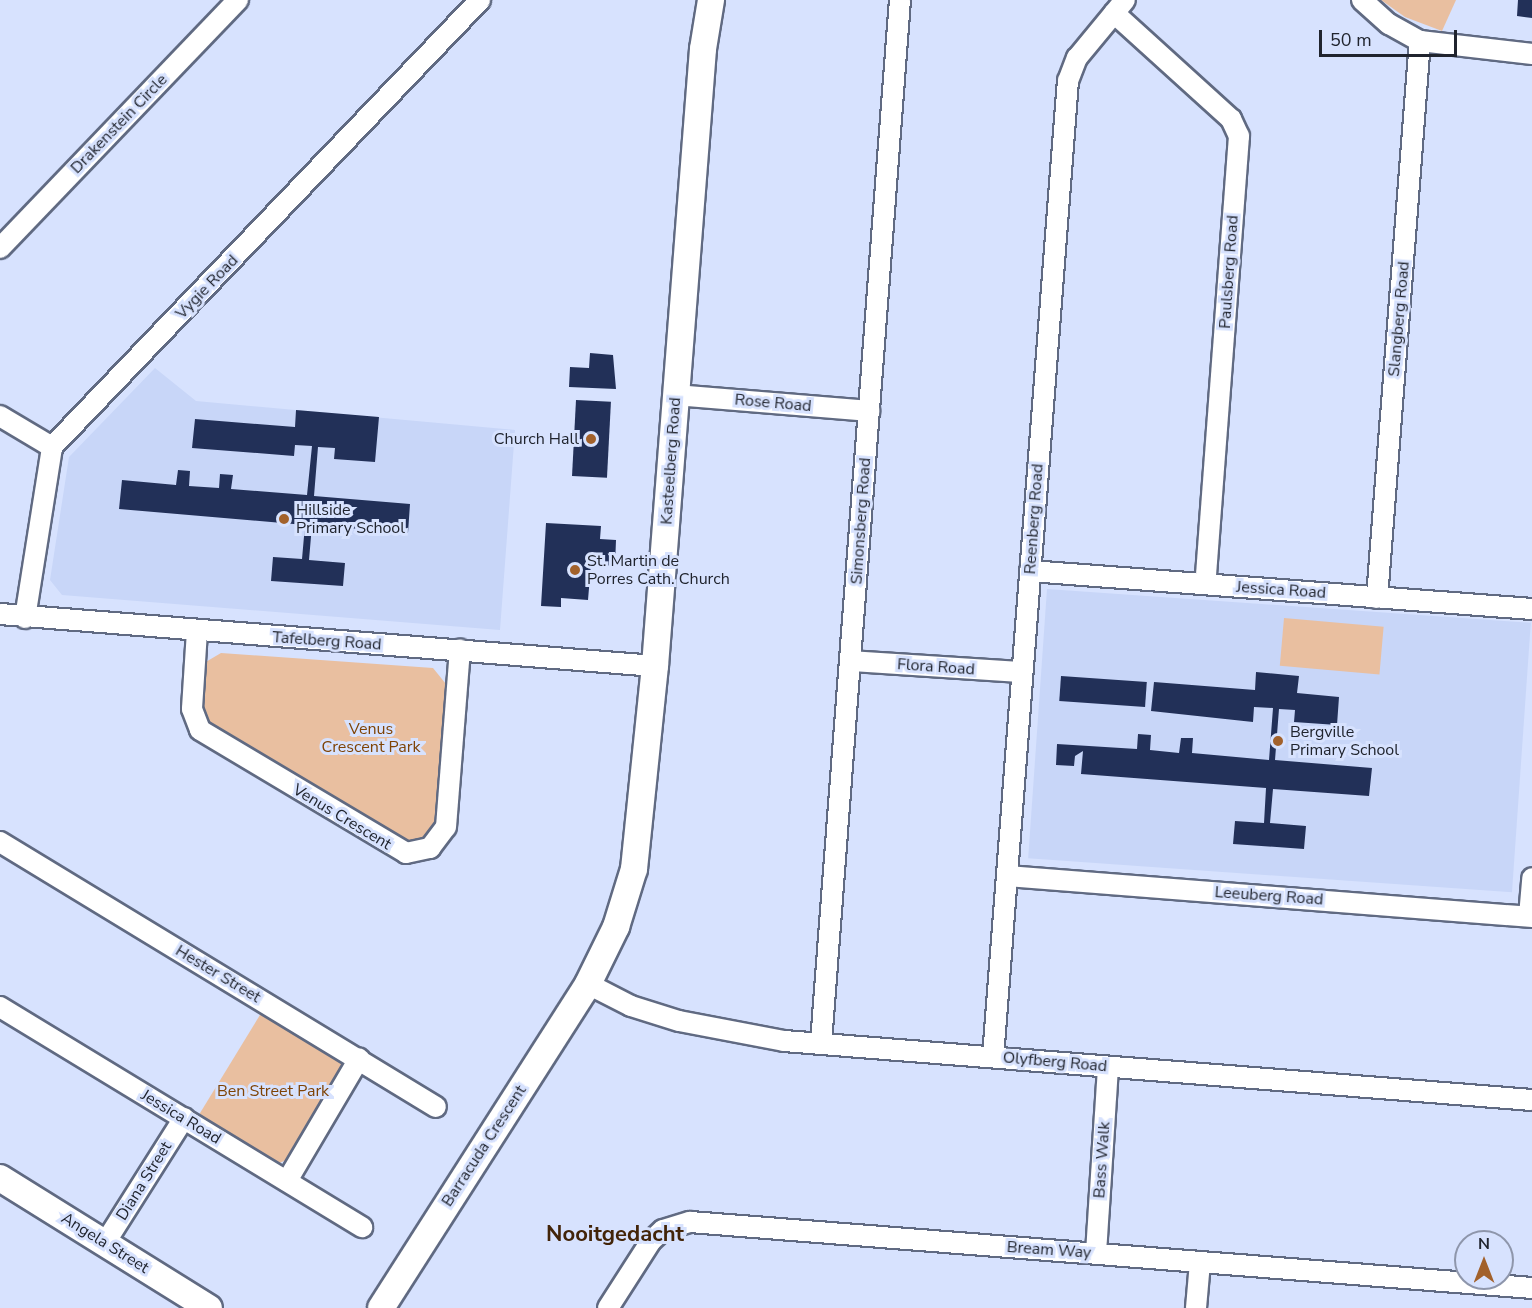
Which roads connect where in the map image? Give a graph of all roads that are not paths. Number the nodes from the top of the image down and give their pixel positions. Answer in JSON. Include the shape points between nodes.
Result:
{"nodes":[{"id":1,"x":238,"y":0,"type":"edge"},
{"id":2,"x":480,"y":0,"type":"edge"},
{"id":3,"x":711,"y":0,"type":"edge"},
{"id":4,"x":900,"y":0,"type":"edge"},
{"id":5,"x":1362,"y":0,"type":"edge"},
{"id":6,"x":1119,"y":6,"type":"edge"},
{"id":7,"x":1420,"y":41,"type":"junction"},
{"id":8,"x":1532,"y":54,"type":"edge"},
{"id":9,"x":0,"y":248,"type":"edge"},
{"id":10,"x":676,"y":395,"type":"junction"},
{"id":11,"x":870,"y":411,"type":"junction"},
{"id":12,"x":0,"y":416,"type":"edge"},
{"id":13,"x":52,"y":447,"type":"junction"},
{"id":14,"x":1030,"y":571,"type":"junction"},
{"id":15,"x":1205,"y":584,"type":"junction"},
{"id":16,"x":1377,"y":598,"type":"junction"},
{"id":17,"x":1532,"y":609,"type":"edge"},
{"id":18,"x":0,"y":614,"type":"edge"},
{"id":19,"x":25,"y":618,"type":"junction"},
{"id":20,"x":197,"y":631,"type":"junction"},
{"id":21,"x":460,"y":650,"type":"junction"},
{"id":22,"x":850,"y":661,"type":"junction"},
{"id":23,"x":655,"y":666,"type":"junction"},
{"id":24,"x":1022,"y":672,"type":"junction"},
{"id":25,"x":0,"y":842,"type":"edge"},
{"id":26,"x":1007,"y":876,"type":"junction"},
{"id":27,"x":1532,"y":878,"type":"edge"},
{"id":28,"x":1530,"y":917,"type":"edge"},
{"id":29,"x":588,"y":984,"type":"junction"},
{"id":30,"x":0,"y":1007,"type":"edge"},
{"id":31,"x":820,"y":1042,"type":"junction"},
{"id":32,"x":993,"y":1057,"type":"junction"},
{"id":33,"x":359,"y":1059,"type":"junction"},
{"id":34,"x":1108,"y":1067,"type":"junction"},
{"id":35,"x":1532,"y":1100,"type":"edge"},
{"id":36,"x":436,"y":1107,"type":"dead end"},
{"id":37,"x":184,"y":1118,"type":"junction"},
{"id":38,"x":0,"y":1178,"type":"edge"},
{"id":39,"x":287,"y":1181,"type":"junction"},
{"id":40,"x":362,"y":1227,"type":"dead end"},
{"id":41,"x":105,"y":1243,"type":"junction"},
{"id":42,"x":1096,"y":1253,"type":"junction"},
{"id":43,"x":1200,"y":1262,"type":"junction"},
{"id":44,"x":1532,"y":1288,"type":"edge"},
{"id":45,"x":209,"y":1308,"type":"edge"},
{"id":46,"x":381,"y":1308,"type":"edge"},
{"id":47,"x":608,"y":1308,"type":"edge"},
{"id":48,"x":1196,"y":1308,"type":"edge"}],
"edges":[{"from":1,"to":9,"type":"street","name":"Drakenstein Circle"},
{"from":2,"to":13,"type":"street","name":"Vygie Road"},
{"from":3,"to":10,"type":"street","name":"Kasteelberg Road","via":[[703,49]]},
{"from":4,"to":11,"type":"street","name":"Simonsberg Road"},
{"from":5,"to":7,"type":"street","via":[[1389,24]]},
{"from":6,"to":14,"type":"street","name":"Reenberg Road","via":[[1077,58],[1068,81]]},
{"from":6,"to":15,"type":"street","name":"Paulsberg Road","via":[[1231,119],[1239,136]]},
{"from":7,"to":8,"type":"street"},
{"from":7,"to":16,"type":"street","name":"Slangberg Road"},
{"from":10,"to":11,"type":"street","name":"Rose Road"},
{"from":10,"to":23,"type":"street","name":"Kasteelberg Road"},
{"from":11,"to":22,"type":"street","name":"Simonsberg Road"},
{"from":12,"to":13,"type":"street"},
{"from":13,"to":19,"type":"street"},
{"from":14,"to":15,"type":"street","name":"Jessica Road"},
{"from":14,"to":24,"type":"street","name":"Reenberg Road"},
{"from":15,"to":16,"type":"street","name":"Jessica Road"},
{"from":16,"to":17,"type":"street","name":"Jessica Road"},
{"from":18,"to":19,"type":"street","name":"Tafelberg Road"},
{"from":19,"to":20,"type":"street","name":"Tafelberg Road"},
{"from":20,"to":21,"type":"street","name":"Tafelberg Road"},
{"from":20,"to":21,"type":"street","name":"Venus Crescent","via":[[192,709],[200,730],[406,853],[430,848],[446,827]]},
{"from":21,"to":23,"type":"street","name":"Tafelberg Road"},
{"from":22,"to":24,"type":"street","name":"Flora Road"},
{"from":22,"to":31,"type":"street","name":"Simonsberg Road"},
{"from":23,"to":29,"type":"street","name":"Kasteelberg Road","via":[[634,868],[616,927]]},
{"from":24,"to":26,"type":"street","name":"Reenberg Road"},
{"from":25,"to":33,"type":"street","name":"Hester Street"},
{"from":26,"to":28,"type":"street","name":"Leeuberg Road"},
{"from":26,"to":32,"type":"street","name":"Reenberg Road"},
{"from":27,"to":28,"type":"street"},
{"from":29,"to":31,"type":"street","name":"Olyfberg Road","via":[[631,1006],[679,1021],[784,1041]]},
{"from":29,"to":46,"type":"street","name":"Barracuda Crescent"},
{"from":30,"to":37,"type":"street","name":"Jessica Road"},
{"from":31,"to":32,"type":"street","name":"Olyfberg Road"},
{"from":32,"to":34,"type":"street","name":"Olyfberg Road"},
{"from":33,"to":36,"type":"street","name":"Hester Street"},
{"from":33,"to":39,"type":"street"},
{"from":34,"to":35,"type":"street","name":"Olyfberg Road"},
{"from":34,"to":42,"type":"street","name":"Bass Walk"},
{"from":37,"to":39,"type":"street","name":"Jessica Road"},
{"from":37,"to":41,"type":"street","name":"Diana Street"},
{"from":38,"to":41,"type":"street","name":"Angela Street"},
{"from":39,"to":40,"type":"street","name":"Jessica Road"},
{"from":41,"to":45,"type":"street","name":"Angela Street"},
{"from":42,"to":43,"type":"street","name":"Bream Way"},
{"from":42,"to":47,"type":"street","name":"Bream Way","via":[[690,1222],[663,1230],[651,1241]]},
{"from":43,"to":44,"type":"street","name":"Bream Way"},
{"from":43,"to":48,"type":"street"}]}
